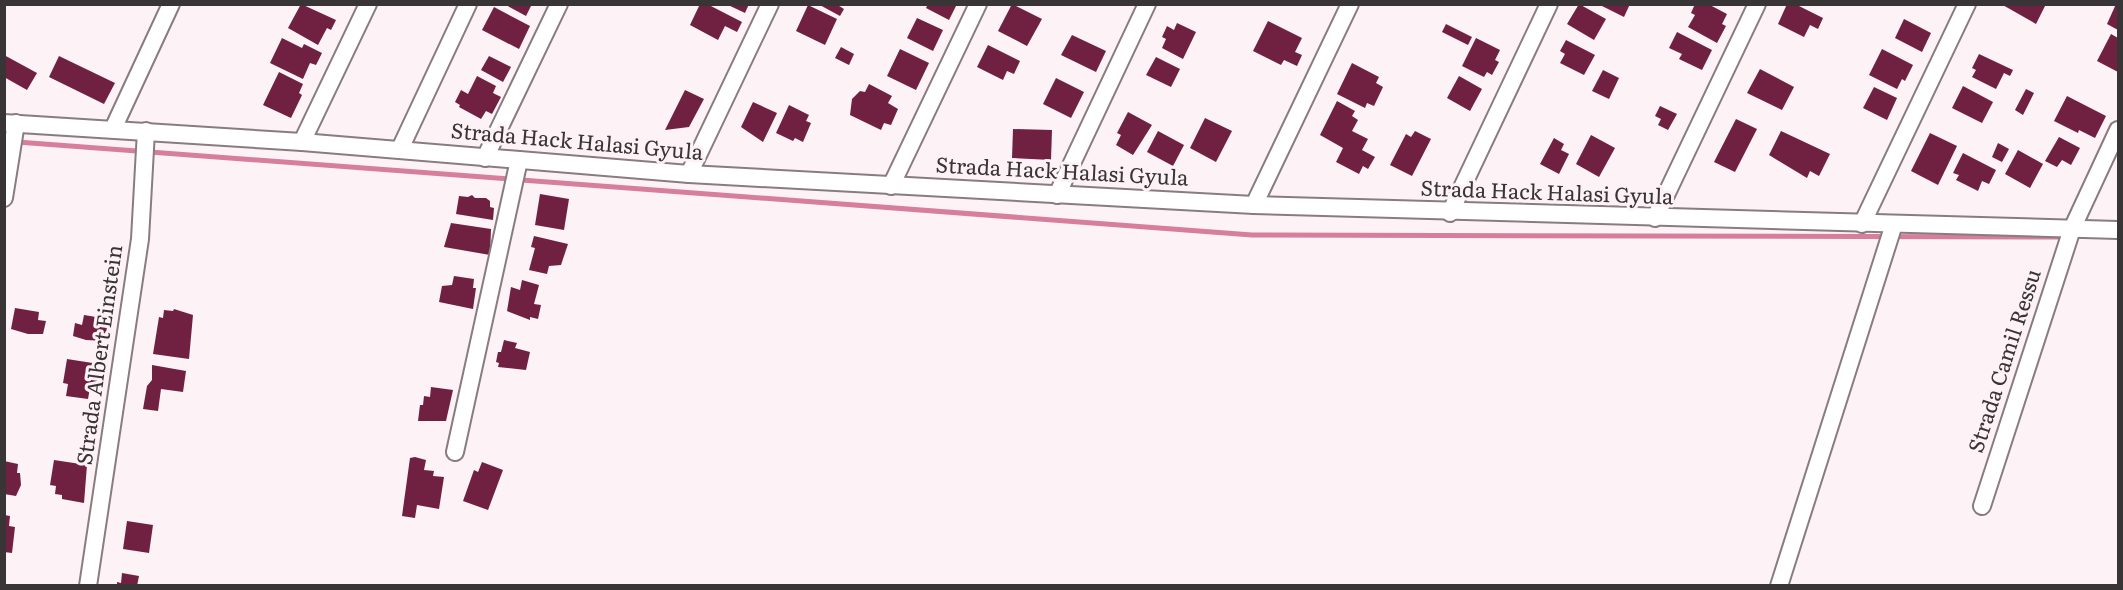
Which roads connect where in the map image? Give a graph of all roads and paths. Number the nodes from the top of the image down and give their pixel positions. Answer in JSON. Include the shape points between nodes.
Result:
{"nodes":[{"id":1,"x":171,"y":4,"type":"edge"},
{"id":2,"x":368,"y":4,"type":"edge"},
{"id":3,"x":468,"y":4,"type":"edge"},
{"id":4,"x":559,"y":4,"type":"edge"},
{"id":5,"x":770,"y":4,"type":"edge"},
{"id":6,"x":978,"y":4,"type":"edge"},
{"id":7,"x":1147,"y":4,"type":"edge"},
{"id":8,"x":1350,"y":4,"type":"edge"},
{"id":9,"x":1549,"y":4,"type":"edge"},
{"id":10,"x":1756,"y":4,"type":"edge"},
{"id":11,"x":1967,"y":4,"type":"edge"},
{"id":12,"x":12,"y":126,"type":"edge"},
{"id":13,"x":113,"y":129,"type":"junction"},
{"id":14,"x":2118,"y":130,"type":"edge"},
{"id":15,"x":146,"y":133,"type":"junction"},
{"id":16,"x":302,"y":142,"type":"junction"},
{"id":17,"x":400,"y":149,"type":"junction"},
{"id":18,"x":485,"y":158,"type":"junction"},
{"id":19,"x":519,"y":160,"type":"junction"},
{"id":20,"x":689,"y":174,"type":"junction"},
{"id":21,"x":891,"y":186,"type":"junction"},
{"id":22,"x":1057,"y":195,"type":"junction"},
{"id":23,"x":4,"y":198,"type":"edge"},
{"id":24,"x":1254,"y":205,"type":"junction"},
{"id":25,"x":1450,"y":213,"type":"junction"},
{"id":26,"x":1655,"y":218,"type":"junction"},
{"id":27,"x":1862,"y":224,"type":"junction"},
{"id":28,"x":1894,"y":224,"type":"junction"},
{"id":29,"x":2072,"y":229,"type":"junction"},
{"id":30,"x":2118,"y":230,"type":"edge"},
{"id":31,"x":455,"y":453,"type":"dead end"},
{"id":32,"x":1982,"y":506,"type":"dead end"},
{"id":33,"x":88,"y":585,"type":"edge"},
{"id":34,"x":1779,"y":585,"type":"edge"}],
"edges":[{"from":1,"to":13,"type":"street"},
{"from":2,"to":16,"type":"street"},
{"from":3,"to":17,"type":"street"},
{"from":4,"to":18,"type":"street"},
{"from":5,"to":20,"type":"street"},
{"from":6,"to":21,"type":"street"},
{"from":7,"to":22,"type":"street"},
{"from":8,"to":24,"type":"street"},
{"from":9,"to":25,"type":"street"},
{"from":10,"to":26,"type":"street"},
{"from":11,"to":27,"type":"street"},
{"from":12,"to":13,"type":"street","name":"Strada Hack Halasi Gyula"},
{"from":12,"to":23,"type":"street"},
{"from":13,"to":15,"type":"street","name":"Strada Hack Halasi Gyula"},
{"from":14,"to":29,"type":"street","name":"Strada Camil Ressu"},
{"from":15,"to":16,"type":"street","name":"Strada Hack Halasi Gyula"},
{"from":15,"to":33,"type":"street","name":"Strada Albert Einstein","via":[[140,239]]},
{"from":16,"to":17,"type":"street","name":"Strada Hack Halasi Gyula"},
{"from":17,"to":18,"type":"street","name":"Strada Hack Halasi Gyula"},
{"from":18,"to":19,"type":"street","name":"Strada Hack Halasi Gyula"},
{"from":19,"to":20,"type":"street","name":"Strada Hack Halasi Gyula"},
{"from":19,"to":31,"type":"street"},
{"from":20,"to":21,"type":"street","name":"Strada Hack Halasi Gyula"},
{"from":21,"to":22,"type":"street","name":"Strada Hack Halasi Gyula"},
{"from":22,"to":24,"type":"street","name":"Strada Hack Halasi Gyula"},
{"from":24,"to":25,"type":"street","name":"Strada Hack Halasi Gyula"},
{"from":25,"to":26,"type":"street","name":"Strada Hack Halasi Gyula"},
{"from":26,"to":27,"type":"street","name":"Strada Hack Halasi Gyula"},
{"from":27,"to":28,"type":"street","name":"Strada Hack Halasi Gyula"},
{"from":28,"to":29,"type":"street","name":"Strada Hack Halasi Gyula"},
{"from":28,"to":34,"type":"street"},
{"from":29,"to":30,"type":"street","name":"Strada Hack Halasi Gyula"},
{"from":29,"to":32,"type":"street","name":"Strada Camil Ressu"}]}
